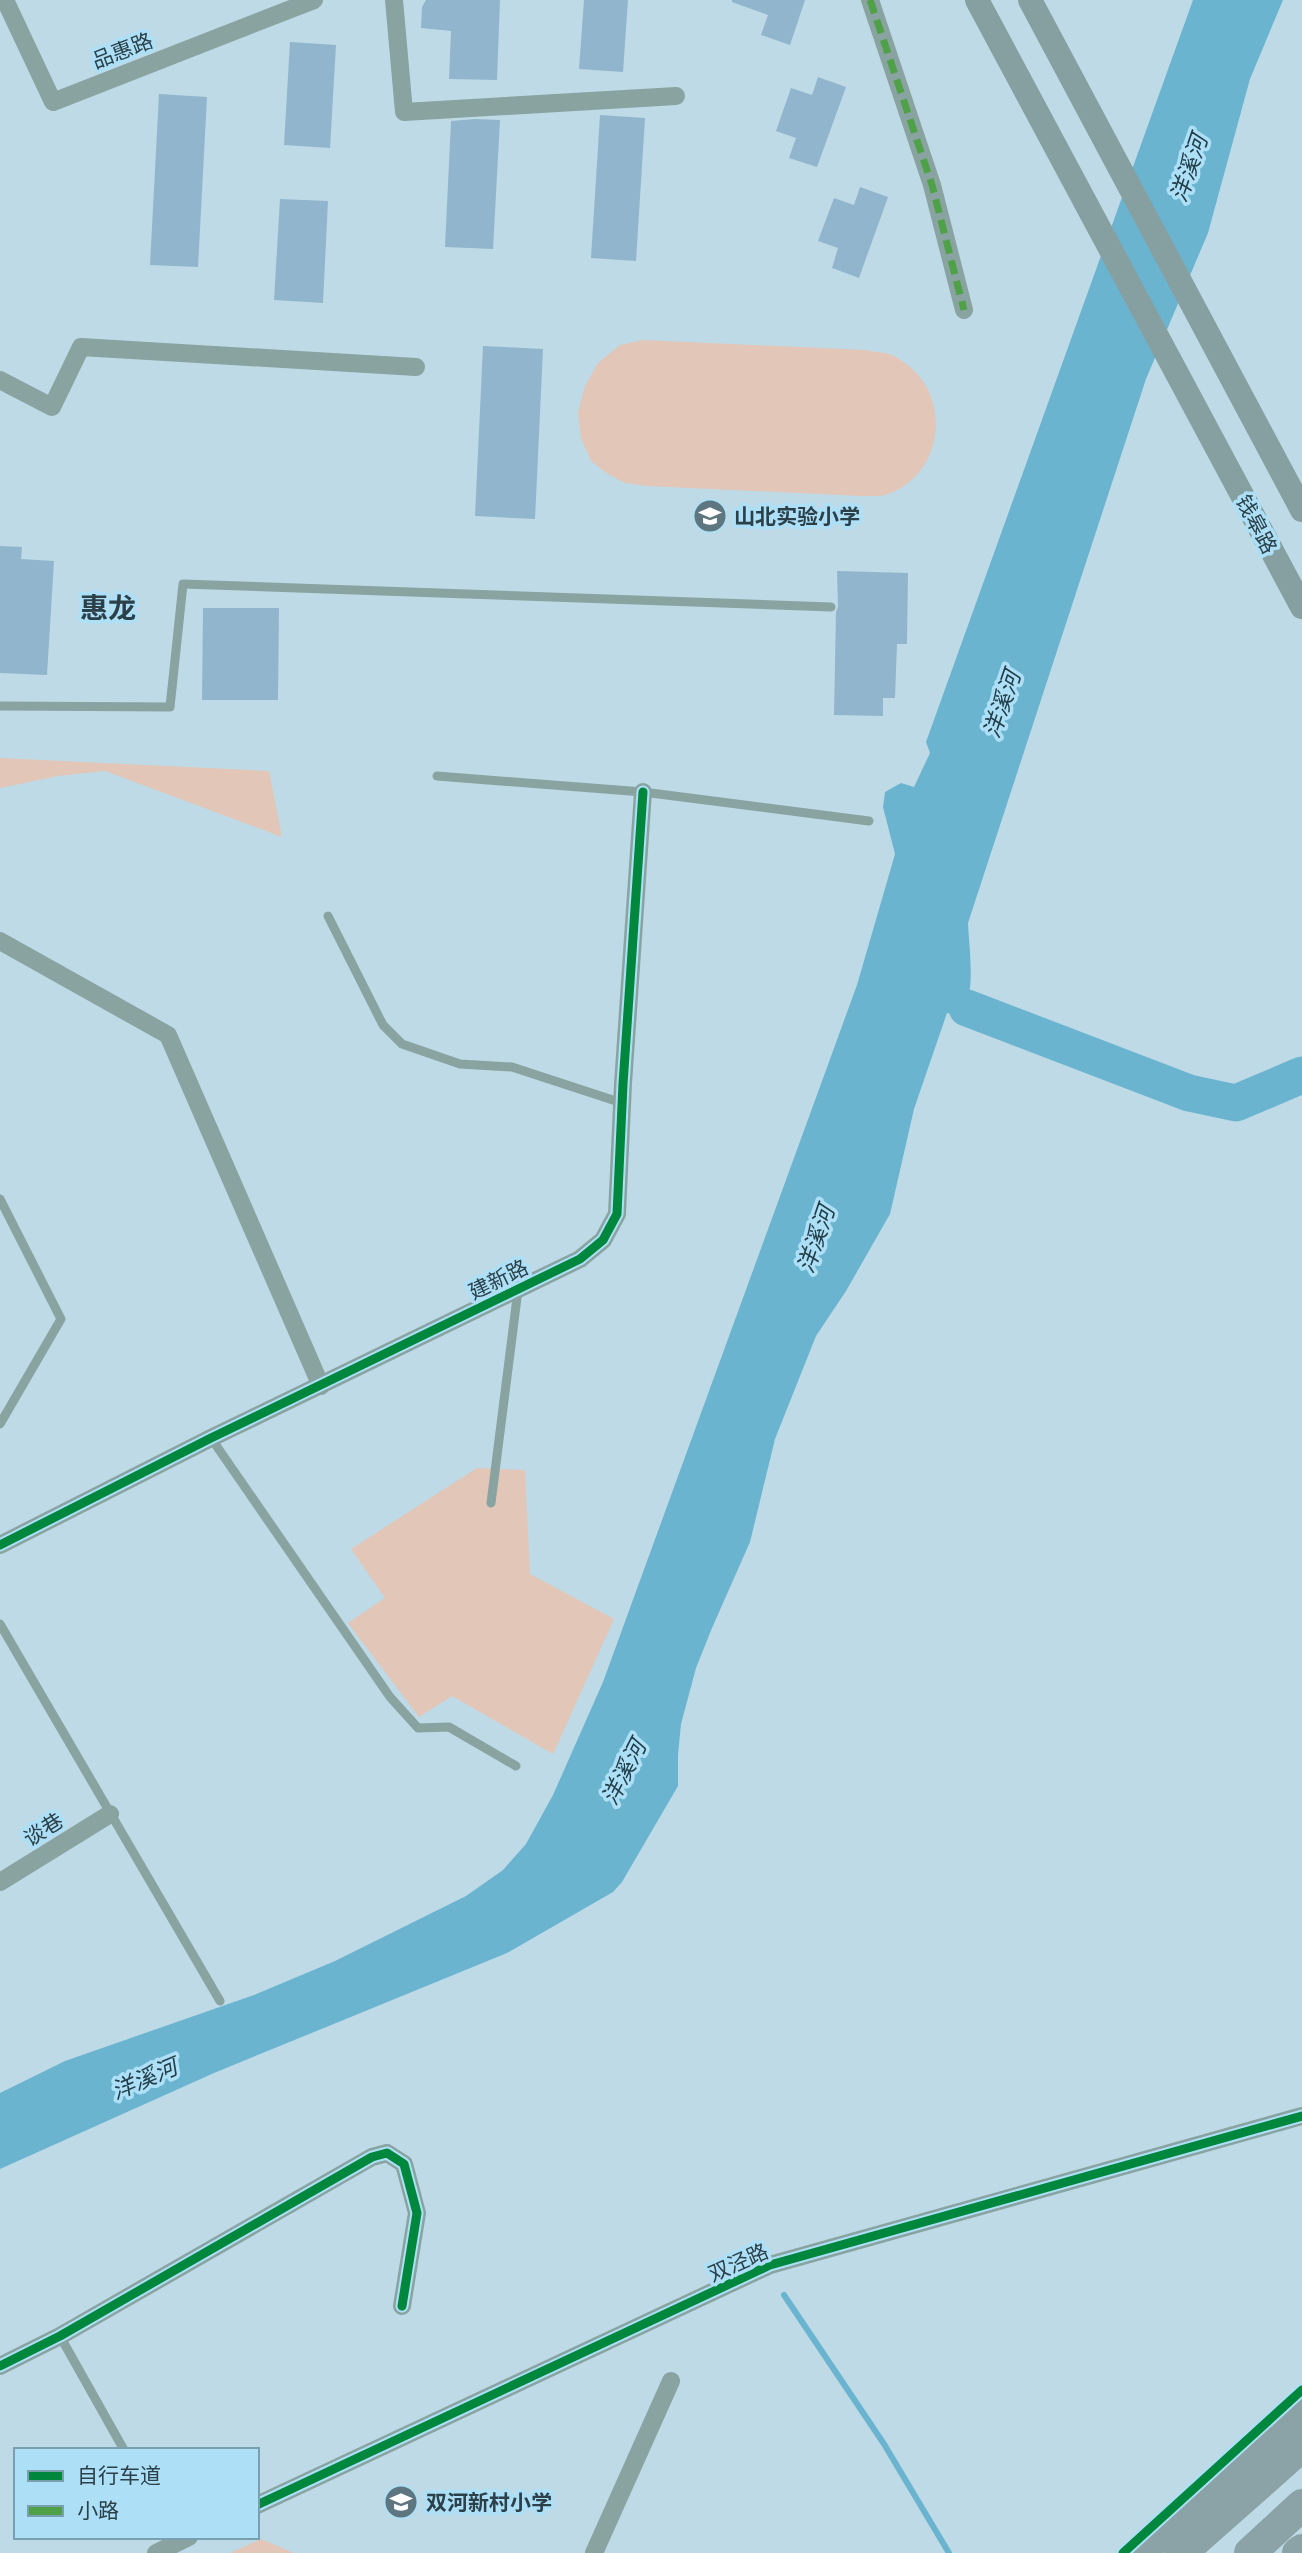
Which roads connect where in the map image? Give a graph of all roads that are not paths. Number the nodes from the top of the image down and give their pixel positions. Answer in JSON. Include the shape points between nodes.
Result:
{"nodes":[{"id":1,"x":5,"y":0,"type":"edge"},
{"id":2,"x":314,"y":0,"type":"edge"},
{"id":3,"x":394,"y":0,"type":"edge"},
{"id":4,"x":870,"y":0,"type":"edge"},
{"id":5,"x":977,"y":0,"type":"edge"},
{"id":6,"x":1030,"y":0,"type":"edge"},
{"id":7,"x":676,"y":96,"type":"dead end"},
{"id":8,"x":964,"y":310,"type":"dead end"},
{"id":9,"x":415,"y":367,"type":"dead end"},
{"id":10,"x":0,"y":380,"type":"edge"},
{"id":11,"x":1302,"y":510,"type":"edge"},
{"id":12,"x":1293,"y":576,"type":"edge"},
{"id":13,"x":831,"y":607,"type":"dead end"},
{"id":14,"x":1302,"y":607,"type":"edge"},
{"id":15,"x":0,"y":706,"type":"edge"},
{"id":16,"x":437,"y":776,"type":"dead end"},
{"id":17,"x":643,"y":792,"type":"junction"},
{"id":18,"x":869,"y":821,"type":"dead end"},
{"id":19,"x":328,"y":916,"type":"dead end"},
{"id":20,"x":0,"y":941,"type":"edge"},
{"id":21,"x":622,"y":1103,"type":"junction"},
{"id":22,"x":0,"y":1199,"type":"edge"},
{"id":23,"x":518,"y":1289,"type":"junction"},
{"id":24,"x":321,"y":1386,"type":"junction"},
{"id":25,"x":0,"y":1424,"type":"edge"},
{"id":26,"x":211,"y":1438,"type":"junction"},
{"id":27,"x":491,"y":1503,"type":"dead end"},
{"id":28,"x":0,"y":1545,"type":"edge"},
{"id":29,"x":0,"y":1624,"type":"edge"},
{"id":30,"x":516,"y":1766,"type":"dead end"},
{"id":31,"x":110,"y":1814,"type":"junction"},
{"id":32,"x":0,"y":1882,"type":"edge"},
{"id":33,"x":220,"y":2001,"type":"dead end"},
{"id":34,"x":1302,"y":2116,"type":"edge"},
{"id":35,"x":402,"y":2306,"type":"dead end"},
{"id":36,"x":60,"y":2336,"type":"junction"},
{"id":37,"x":0,"y":2366,"type":"edge"},
{"id":38,"x":671,"y":2381,"type":"dead end"},
{"id":39,"x":1302,"y":2409,"type":"edge"},
{"id":40,"x":1302,"y":2446,"type":"edge"},
{"id":41,"x":123,"y":2448,"type":"edge"},
{"id":42,"x":259,"y":2504,"type":"edge"},
{"id":43,"x":1302,"y":2505,"type":"edge"},
{"id":44,"x":179,"y":2539,"type":"edge"},
{"id":45,"x":156,"y":2553,"type":"edge"},
{"id":46,"x":594,"y":2553,"type":"edge"},
{"id":47,"x":1140,"y":2553,"type":"edge"},
{"id":48,"x":1181,"y":2553,"type":"edge"},
{"id":49,"x":1250,"y":2553,"type":"edge"}],
"edges":[{"from":1,"to":2,"type":"street","name":"品惠路","via":[[52,102]]},
{"from":3,"to":7,"type":"street","via":[[404,112]]},
{"from":4,"to":8,"type":"street","via":[[932,185]]},
{"from":5,"to":12,"type":"main road","name":"钱皋路","via":[[1212,440]]},
{"from":6,"to":11,"type":"main road"},
{"from":9,"to":10,"type":"street","via":[[81,347],[52,407]]},
{"from":12,"to":14,"type":"main road","name":"钱皋路"},
{"from":13,"to":15,"type":"lane","via":[[183,584],[170,706]]},
{"from":16,"to":17,"type":"lane"},
{"from":17,"to":18,"type":"lane"},
{"from":17,"to":21,"type":"street","name":"建新路"},
{"from":19,"to":21,"type":"lane","via":[[383,1025],[402,1044],[460,1064],[512,1067]]},
{"from":20,"to":24,"type":"street","via":[[168,1035]]},
{"from":21,"to":23,"type":"street","name":"建新路","via":[[617,1214],[603,1240],[580,1259]]},
{"from":22,"to":25,"type":"lane","via":[[61,1319]]},
{"from":23,"to":24,"type":"street","name":"建新路"},
{"from":23,"to":27,"type":"lane"},
{"from":24,"to":26,"type":"street","name":"建新路"},
{"from":26,"to":28,"type":"street","name":"建新路"},
{"from":26,"to":30,"type":"lane","via":[[390,1696],[418,1728],[449,1727]]},
{"from":29,"to":31,"type":"lane"},
{"from":31,"to":32,"type":"street","name":"谈巷"},
{"from":31,"to":33,"type":"lane"},
{"from":34,"to":42,"type":"street","name":"双泾路","via":[[770,2265]]},
{"from":35,"to":36,"type":"street","via":[[417,2213],[404,2164],[387,2153],[372,2157]]},
{"from":36,"to":37,"type":"street"},
{"from":36,"to":41,"type":"lane"},
{"from":38,"to":46,"type":"street"},
{"from":39,"to":47,"type":"highway"},
{"from":40,"to":48,"type":"highway"},
{"from":43,"to":49,"type":"highway"},
{"from":44,"to":45,"type":"street"}]}
